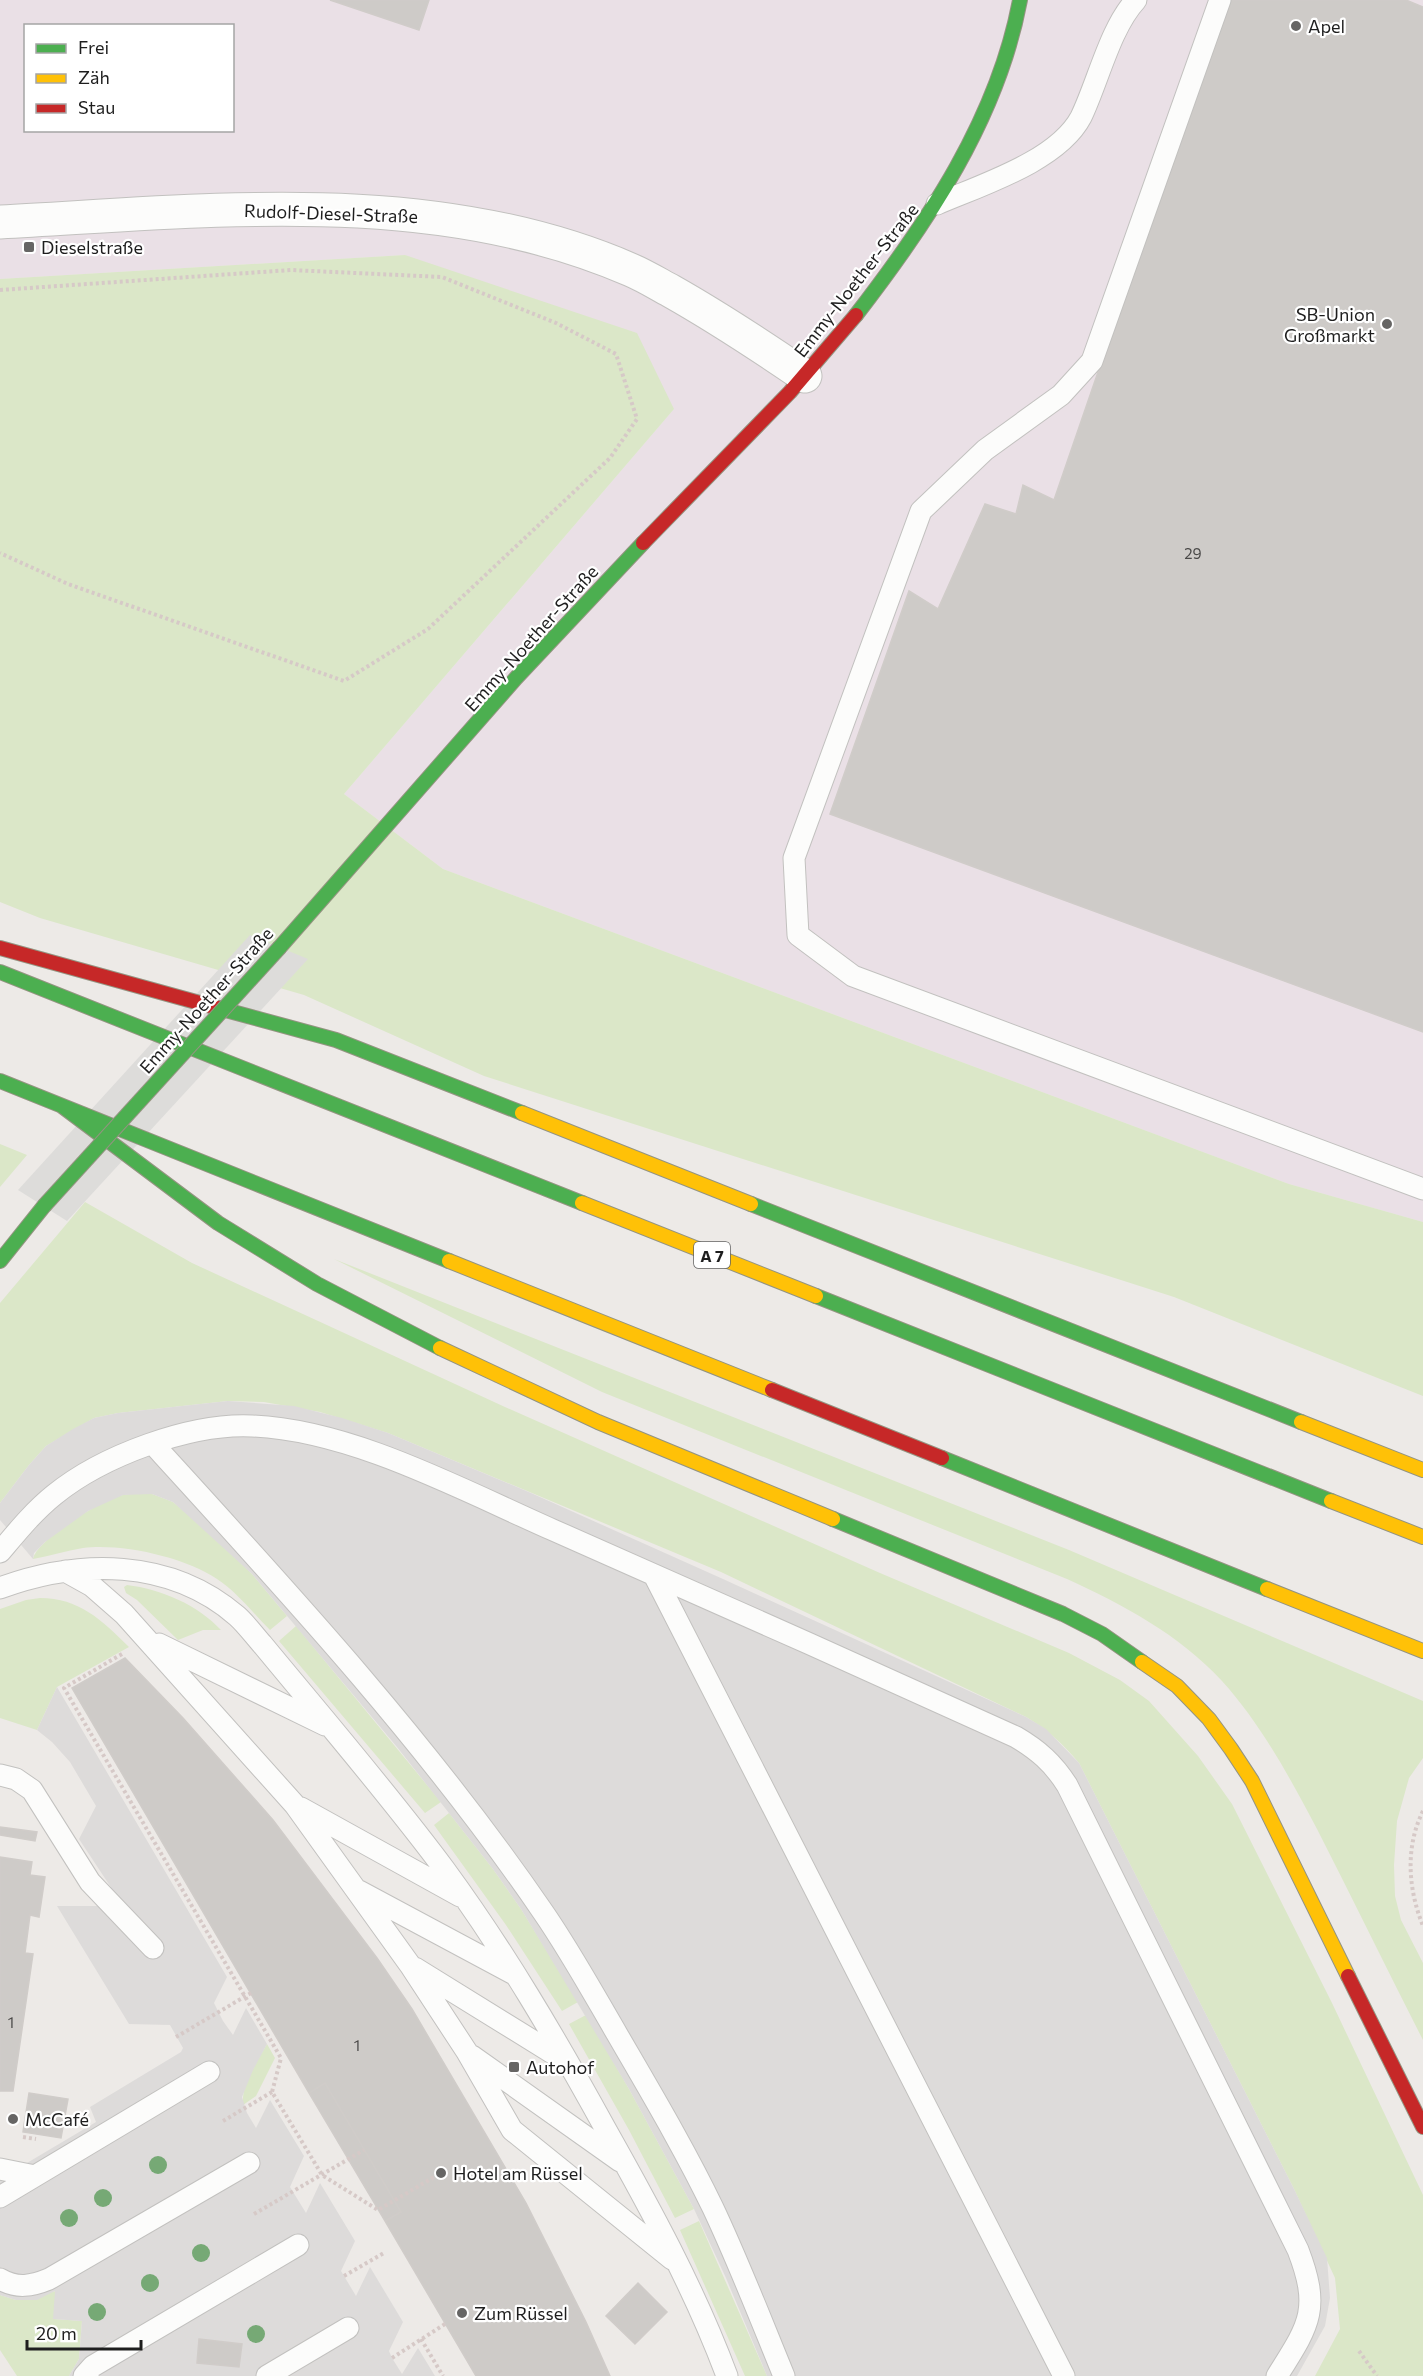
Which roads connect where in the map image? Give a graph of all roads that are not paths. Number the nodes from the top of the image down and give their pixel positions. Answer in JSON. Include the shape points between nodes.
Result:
{"nodes":[{"id":1,"x":1020,"y":0,"type":"edge"},
{"id":2,"x":1136,"y":0,"type":"edge"},
{"id":3,"x":1220,"y":0,"type":"edge"},
{"id":4,"x":937,"y":204,"type":"junction"},
{"id":5,"x":0,"y":222,"type":"edge"},
{"id":6,"x":805,"y":376,"type":"junction"},
{"id":7,"x":0,"y":948,"type":"edge"},
{"id":8,"x":0,"y":972,"type":"edge"},
{"id":9,"x":0,"y":1081,"type":"edge"},
{"id":10,"x":62,"y":1106,"type":"junction"},
{"id":11,"x":1423,"y":1189,"type":"edge"},
{"id":12,"x":0,"y":1261,"type":"edge"},
{"id":13,"x":153,"y":1444,"type":"junction"},
{"id":14,"x":1423,"y":1470,"type":"edge"},
{"id":15,"x":1423,"y":1537,"type":"edge"},
{"id":16,"x":0,"y":1552,"type":"edge"},
{"id":17,"x":65,"y":1571,"type":"junction"},
{"id":18,"x":654,"y":1575,"type":"junction"},
{"id":19,"x":0,"y":1588,"type":"edge"},
{"id":20,"x":148,"y":1639,"type":"junction"},
{"id":21,"x":1423,"y":1651,"type":"edge"},
{"id":22,"x":331,"y":1728,"type":"junction"},
{"id":23,"x":0,"y":1775,"type":"edge"},
{"id":24,"x":295,"y":1805,"type":"junction"},
{"id":25,"x":356,"y":1889,"type":"junction"},
{"id":26,"x":466,"y":1899,"type":"junction"},
{"id":27,"x":153,"y":1948,"type":"dead end"},
{"id":28,"x":410,"y":1965,"type":"junction"},
{"id":29,"x":518,"y":1976,"type":"junction"},
{"id":30,"x":1375,"y":2031,"type":"junction"},
{"id":31,"x":467,"y":2052,"type":"junction"},
{"id":32,"x":570,"y":2064,"type":"junction"},
{"id":33,"x":209,"y":2072,"type":"dead end"},
{"id":34,"x":1416,"y":2082,"type":"dead end"},
{"id":35,"x":1423,"y":2127,"type":"edge"},
{"id":36,"x":249,"y":2163,"type":"dead end"},
{"id":37,"x":626,"y":2166,"type":"junction"},
{"id":38,"x":0,"y":2169,"type":"edge"},
{"id":39,"x":35,"y":2176,"type":"junction"},
{"id":40,"x":0,"y":2197,"type":"edge"},
{"id":41,"x":298,"y":2245,"type":"dead end"},
{"id":42,"x":678,"y":2265,"type":"junction"},
{"id":43,"x":0,"y":2279,"type":"edge"},
{"id":44,"x":348,"y":2328,"type":"dead end"},
{"id":45,"x":84,"y":2376,"type":"edge"},
{"id":46,"x":267,"y":2376,"type":"edge"},
{"id":47,"x":728,"y":2376,"type":"edge"},
{"id":48,"x":784,"y":2376,"type":"edge"},
{"id":49,"x":1064,"y":2376,"type":"edge"},
{"id":50,"x":1277,"y":2376,"type":"edge"}],
"edges":[{"from":1,"to":4,"type":"main road","name":"Emmy-Noether-Straße","via":[[1001,74],[972,141]]},
{"from":2,"to":4,"type":"lane","via":[[1121,23],[1080,119],[1063,139],[1037,160]]},
{"from":3,"to":11,"type":"lane","via":[[1092,361],[1061,395],[985,450],[921,511],[794,858],[798,935],[853,976]]},
{"from":4,"to":6,"type":"main road","name":"Emmy-Noether-Straße","via":[[889,273]]},
{"from":5,"to":6,"type":"street","name":"Rudolf-Diesel-Straße","via":[[221,210],[379,211],[452,219],[546,239],[632,270],[721,319]]},
{"from":6,"to":12,"type":"main road","name":"Emmy-Noether-Straße","bridge":true,"via":[[551,639],[314,909],[44,1206]]},
{"from":7,"to":14,"type":"main road","via":[[336,1040]]},
{"from":8,"to":15,"type":"main road","number":"A 7"},
{"from":9,"to":10,"type":"main road"},
{"from":10,"to":21,"type":"main road"},
{"from":10,"to":30,"type":"main road","via":[[246,1242],[430,1343],[598,1422],[1063,1614],[1143,1661],[1177,1686],[1209,1719],[1252,1781]]},
{"from":13,"to":16,"type":"lane","via":[[75,1480],[35,1512]]},
{"from":13,"to":18,"type":"lane","via":[[224,1426],[294,1431],[345,1442]]},
{"from":13,"to":48,"type":"lane","via":[[378,1696],[544,1913],[671,2126],[712,2206]]},
{"from":17,"to":19,"type":"lane"},
{"from":17,"to":20,"type":"lane","via":[[106,1597]]},
{"from":17,"to":22,"type":"lane","via":[[116,1568],[168,1577],[195,1589],[237,1617]]},
{"from":18,"to":49,"type":"lane"},
{"from":18,"to":50,"type":"lane","via":[[1016,1737],[1047,1757],[1058,1771],[1305,2268],[1310,2284],[1309,2320]]},
{"from":20,"to":22,"type":"lane"},
{"from":20,"to":24,"type":"lane"},
{"from":22,"to":26,"type":"lane"},
{"from":23,"to":27,"type":"lane","via":[[16,1779],[32,1791],[90,1882]]},
{"from":24,"to":25,"type":"lane"},
{"from":24,"to":26,"type":"lane"},
{"from":25,"to":28,"type":"lane"},
{"from":25,"to":29,"type":"lane"},
{"from":26,"to":29,"type":"lane"},
{"from":28,"to":31,"type":"lane"},
{"from":28,"to":32,"type":"lane"},
{"from":29,"to":32,"type":"lane"},
{"from":30,"to":34,"type":"main road"},
{"from":30,"to":35,"type":"main road"},
{"from":31,"to":37,"type":"lane"},
{"from":31,"to":42,"type":"lane","via":[[512,2130]]},
{"from":32,"to":37,"type":"lane"},
{"from":33,"to":39,"type":"lane"},
{"from":36,"to":43,"type":"lane","via":[[49,2279],[17,2286]]},
{"from":37,"to":42,"type":"lane"},
{"from":38,"to":39,"type":"lane"},
{"from":39,"to":40,"type":"lane"},
{"from":41,"to":45,"type":"lane","via":[[93,2366]]},
{"from":42,"to":47,"type":"lane"},
{"from":44,"to":46,"type":"lane"}]}
